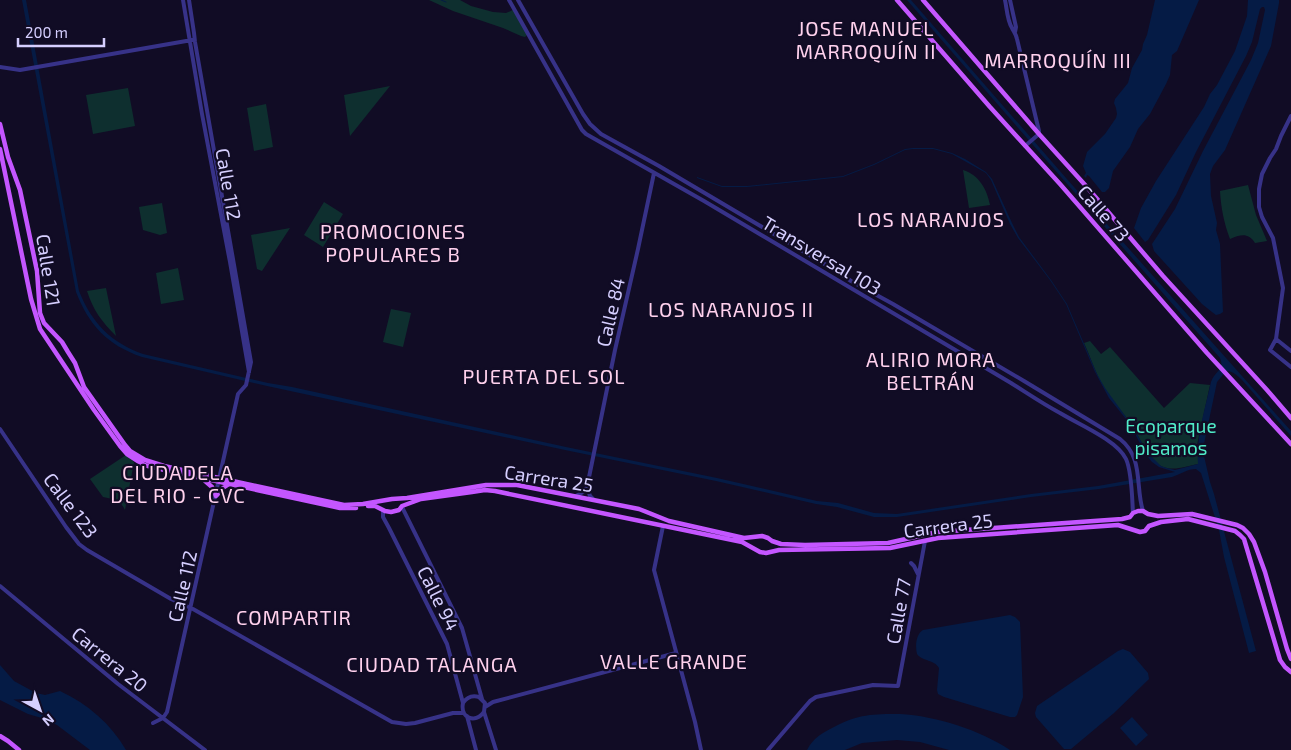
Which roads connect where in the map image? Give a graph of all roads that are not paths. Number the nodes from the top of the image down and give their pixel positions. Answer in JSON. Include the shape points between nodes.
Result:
{"nodes":[{"id":1,"x":183,"y":0,"type":"edge"},
{"id":2,"x":189,"y":0,"type":"edge"},
{"id":3,"x":509,"y":0,"type":"edge"},
{"id":4,"x":518,"y":0,"type":"edge"},
{"id":5,"x":898,"y":0,"type":"edge"},
{"id":6,"x":923,"y":0,"type":"edge"},
{"id":7,"x":1005,"y":0,"type":"edge"},
{"id":8,"x":1010,"y":0,"type":"edge"},
{"id":9,"x":1015,"y":32,"type":"junction"},
{"id":10,"x":192,"y":40,"type":"junction"},
{"id":11,"x":552,"y":60,"type":"junction"},
{"id":12,"x":546,"y":65,"type":"junction"},
{"id":13,"x":0,"y":67,"type":"edge"},
{"id":14,"x":559,"y":72,"type":"junction"},
{"id":15,"x":552,"y":76,"type":"junction"},
{"id":16,"x":1291,"y":116,"type":"edge"},
{"id":17,"x":0,"y":124,"type":"edge"},
{"id":18,"x":1038,"y":135,"type":"junction"},
{"id":19,"x":1026,"y":145,"type":"junction"},
{"id":20,"x":0,"y":150,"type":"edge"},
{"id":21,"x":654,"y":173,"type":"junction"},
{"id":22,"x":5,"y":177,"type":"junction"},
{"id":23,"x":680,"y":178,"type":"junction"},
{"id":24,"x":0,"y":180,"type":"edge"},
{"id":25,"x":676,"y":185,"type":"junction"},
{"id":26,"x":697,"y":188,"type":"junction"},
{"id":27,"x":693,"y":195,"type":"junction"},
{"id":28,"x":28,"y":233,"type":"junction"},
{"id":29,"x":18,"y":235,"type":"junction"},
{"id":30,"x":906,"y":311,"type":"junction"},
{"id":31,"x":912,"y":315,"type":"junction"},
{"id":32,"x":901,"y":318,"type":"junction"},
{"id":33,"x":907,"y":322,"type":"junction"},
{"id":34,"x":1276,"y":339,"type":"junction"},
{"id":35,"x":1291,"y":351,"type":"edge"},
{"id":36,"x":70,"y":354,"type":"junction"},
{"id":37,"x":60,"y":359,"type":"junction"},
{"id":38,"x":1291,"y":367,"type":"edge"},
{"id":39,"x":96,"y":408,"type":"junction"},
{"id":40,"x":1291,"y":418,"type":"edge"},
{"id":41,"x":1094,"y":424,"type":"junction"},
{"id":42,"x":0,"y":429,"type":"edge"},
{"id":43,"x":1091,"y":430,"type":"junction"},
{"id":44,"x":1291,"y":444,"type":"edge"},
{"id":45,"x":201,"y":478,"type":"junction"},
{"id":46,"x":219,"y":480,"type":"junction"},
{"id":47,"x":230,"y":484,"type":"junction"},
{"id":48,"x":538,"y":488,"type":"junction"},
{"id":49,"x":587,"y":488,"type":"junction"},
{"id":50,"x":216,"y":496,"type":"junction"},
{"id":51,"x":576,"y":496,"type":"junction"},
{"id":52,"x":397,"y":499,"type":"junction"},
{"id":53,"x":536,"y":499,"type":"junction"},
{"id":54,"x":387,"y":500,"type":"junction"},
{"id":55,"x":594,"y":500,"type":"junction"},
{"id":56,"x":402,"y":506,"type":"junction"},
{"id":57,"x":630,"y":507,"type":"junction"},
{"id":58,"x":382,"y":509,"type":"junction"},
{"id":59,"x":1145,"y":513,"type":"junction"},
{"id":60,"x":1131,"y":515,"type":"junction"},
{"id":61,"x":628,"y":518,"type":"junction"},
{"id":62,"x":663,"y":526,"type":"junction"},
{"id":63,"x":1149,"y":526,"type":"junction"},
{"id":64,"x":1132,"y":529,"type":"junction"},
{"id":65,"x":752,"y":538,"type":"junction"},
{"id":66,"x":772,"y":541,"type":"junction"},
{"id":67,"x":925,"y":541,"type":"junction"},
{"id":68,"x":751,"y":547,"type":"junction"},
{"id":69,"x":769,"y":552,"type":"junction"},
{"id":70,"x":911,"y":563,"type":"dead end"},
{"id":71,"x":918,"y":575,"type":"junction"},
{"id":72,"x":0,"y":586,"type":"edge"},
{"id":73,"x":191,"y":608,"type":"junction"},
{"id":74,"x":676,"y":653,"type":"junction"},
{"id":75,"x":1291,"y":658,"type":"edge"},
{"id":76,"x":1291,"y":672,"type":"edge"},
{"id":77,"x":483,"y":700,"type":"junction"},
{"id":78,"x":493,"y":702,"type":"junction"},
{"id":79,"x":463,"y":704,"type":"junction"},
{"id":80,"x":485,"y":709,"type":"junction"},
{"id":81,"x":453,"y":713,"type":"junction"},
{"id":82,"x":466,"y":715,"type":"junction"},
{"id":83,"x":163,"y":718,"type":"junction"},
{"id":84,"x":153,"y":723,"type":"dead end"},
{"id":85,"x":0,"y":736,"type":"edge"},
{"id":86,"x":19,"y":750,"type":"edge"},
{"id":87,"x":205,"y":750,"type":"edge"},
{"id":88,"x":476,"y":750,"type":"edge"},
{"id":89,"x":496,"y":750,"type":"edge"},
{"id":90,"x":701,"y":750,"type":"edge"},
{"id":91,"x":768,"y":750,"type":"edge"}],
"edges":[{"from":1,"to":10,"type":"street","name":"Calle 112"},
{"from":2,"to":10,"type":"street","name":"Calle 112"},
{"from":3,"to":12,"type":"street","name":"Transversal 103"},
{"from":4,"to":11,"type":"street","name":"Transversal 103"},
{"from":5,"to":19,"type":"main road","name":"Calle 73"},
{"from":6,"to":18,"type":"main road","name":"Calle 73"},
{"from":7,"to":9,"type":"street"},
{"from":8,"to":9,"type":"street"},
{"from":9,"to":18,"type":"street","via":[[1036,114]]},
{"from":10,"to":13,"type":"street","via":[[42,67],[20,70]]},
{"from":10,"to":46,"type":"street","name":"Calle 112","via":[[202,114],[249,374],[246,385],[238,394]]},
{"from":11,"to":12,"type":"street","via":[[550,65]]},
{"from":11,"to":14,"type":"street","name":"Transversal 103"},
{"from":12,"to":15,"type":"street","name":"Transversal 103"},
{"from":14,"to":15,"type":"street","via":[[554,70]]},
{"from":14,"to":23,"type":"street","name":"Transversal 103","via":[[594,128]]},
{"from":15,"to":21,"type":"street","name":"Transversal 103","via":[[586,134]]},
{"from":16,"to":34,"type":"street","via":[[1262,174],[1259,189],[1259,207],[1274,238],[1282,288]]},
{"from":17,"to":28,"type":"main road","name":"Calle 121","via":[[20,190]]},
{"from":18,"to":19,"type":"street"},
{"from":18,"to":40,"type":"main road","name":"Calle 73"},
{"from":19,"to":44,"type":"main road","name":"Calle 73"},
{"from":20,"to":22,"type":"main road","name":"Calle 121"},
{"from":21,"to":25,"type":"street","name":"Transversal 103"},
{"from":21,"to":49,"type":"street","name":"Calle 84"},
{"from":22,"to":24,"type":"street"},
{"from":22,"to":29,"type":"main road","name":"Calle 121"},
{"from":23,"to":25,"type":"street","via":[[682,184]]},
{"from":23,"to":26,"type":"street","name":"Transversal 103"},
{"from":25,"to":27,"type":"street","name":"Transversal 103"},
{"from":26,"to":27,"type":"street","via":[[691,191]]},
{"from":26,"to":30,"type":"street","name":"Transversal 103"},
{"from":27,"to":32,"type":"street","name":"Transversal 103"},
{"from":28,"to":29,"type":"main road","via":[[22,229]]},
{"from":28,"to":36,"type":"main road","name":"Calle 121","via":[[38,277],[42,319]]},
{"from":29,"to":37,"type":"main road","name":"Calle 121","via":[[40,329]]},
{"from":30,"to":31,"type":"street","name":"Transversal 103"},
{"from":30,"to":32,"type":"street","via":[[905,317]]},
{"from":31,"to":33,"type":"street"},
{"from":31,"to":41,"type":"street","name":"Transversal 103"},
{"from":32,"to":33,"type":"street","name":"Transversal 103"},
{"from":33,"to":43,"type":"street","name":"Transversal 103"},
{"from":34,"to":35,"type":"street"},
{"from":34,"to":38,"type":"street","via":[[1270,350]]},
{"from":36,"to":37,"type":"main road","via":[[66,361]]},
{"from":36,"to":39,"type":"main road","name":"Calle 121"},
{"from":37,"to":39,"type":"main road","name":"Calle 121"},
{"from":39,"to":45,"type":"main road","via":[[120,446],[135,460]]},
{"from":39,"to":46,"type":"main road","via":[[130,451],[160,465]]},
{"from":41,"to":43,"type":"street","via":[[1095,429]]},
{"from":41,"to":59,"type":"street","name":"Transversal 103","via":[[1120,439],[1130,449],[1137,466],[1139,494]]},
{"from":42,"to":73,"type":"street","name":"Calle 123","via":[[79,544]]},
{"from":43,"to":60,"type":"street","name":"Transversal 103","via":[[1117,447],[1127,461]]},
{"from":45,"to":46,"type":"main road"},
{"from":45,"to":50,"type":"main road"},
{"from":46,"to":47,"type":"main road"},
{"from":46,"to":50,"type":"street","name":"Calle 112"},
{"from":46,"to":54,"type":"main road","via":[[352,506]]},
{"from":47,"to":50,"type":"main road"},
{"from":47,"to":58,"type":"main road","via":[[340,508],[372,506]]},
{"from":48,"to":51,"type":"main road","name":"Carrera 25"},
{"from":48,"to":52,"type":"main road","name":"Carrera 25","via":[[494,485]]},
{"from":48,"to":53,"type":"main road","via":[[531,494]]},
{"from":49,"to":51,"type":"street"},
{"from":49,"to":55,"type":"street"},
{"from":50,"to":73,"type":"street","name":"Calle 112"},
{"from":51,"to":55,"type":"main road","name":"Carrera 25"},
{"from":52,"to":54,"type":"main road"},
{"from":52,"to":56,"type":"main road"},
{"from":53,"to":56,"type":"main road","name":"Carrera 25","via":[[485,490],[421,499]]},
{"from":53,"to":61,"type":"main road","name":"Carrera 25"},
{"from":54,"to":58,"type":"main road","via":[[382,503]]},
{"from":55,"to":57,"type":"main road","name":"Carrera 25"},
{"from":56,"to":58,"type":"main road","via":[[393,512]]},
{"from":56,"to":77,"type":"street","name":"Calle 94","via":[[462,628]]},
{"from":57,"to":61,"type":"main road","via":[[634,514]]},
{"from":57,"to":65,"type":"main road","name":"Carrera 25","via":[[669,521]]},
{"from":58,"to":79,"type":"street","name":"Calle 94","via":[[447,644]]},
{"from":59,"to":60,"type":"main road","name":"Carrera 25","via":[[1138,511]]},
{"from":59,"to":63,"type":"main road","via":[[1150,520]]},
{"from":59,"to":75,"type":"main road","name":"Carrera 25","via":[[1158,516],[1200,515],[1243,528],[1251,538],[1265,572]]},
{"from":60,"to":64,"type":"main road","via":[[1128,523]]},
{"from":60,"to":66,"type":"main road","name":"Carrera 25","via":[[1118,520],[937,532],[888,543],[785,545]]},
{"from":61,"to":62,"type":"main road","name":"Carrera 25"},
{"from":62,"to":68,"type":"main road","name":"Carrera 25","via":[[742,542]]},
{"from":62,"to":74,"type":"street","via":[[654,570]]},
{"from":63,"to":64,"type":"main road","name":"Carrera 25","via":[[1142,532]]},
{"from":63,"to":76,"type":"main road","name":"Carrera 25","via":[[1188,519],[1235,531],[1244,539],[1280,660]]},
{"from":64,"to":67,"type":"main road","name":"Carrera 25","via":[[1118,525]]},
{"from":65,"to":66,"type":"main road","via":[[762,536]]},
{"from":65,"to":68,"type":"main road"},
{"from":66,"to":69,"type":"main road"},
{"from":67,"to":69,"type":"main road","name":"Carrera 25","via":[[890,548]]},
{"from":67,"to":71,"type":"street","name":"Calle 77"},
{"from":68,"to":69,"type":"main road","via":[[758,552]]},
{"from":70,"to":71,"type":"street"},
{"from":71,"to":91,"type":"street","name":"Calle 77","via":[[898,686],[873,685],[816,697]]},
{"from":72,"to":83,"type":"street","name":"Carrera 20"},
{"from":73,"to":81,"type":"street","name":"Calle 123","via":[[392,722],[415,723]]},
{"from":73,"to":83,"type":"street","name":"Calle 112"},
{"from":74,"to":78,"type":"street"},
{"from":74,"to":90,"type":"street"},
{"from":77,"to":78,"type":"street"},
{"from":77,"to":79,"type":"street","via":[[472,696]]},
{"from":77,"to":80,"type":"street"},
{"from":78,"to":80,"type":"street"},
{"from":79,"to":81,"type":"street"},
{"from":79,"to":82,"type":"street"},
{"from":80,"to":82,"type":"street","via":[[475,719]]},
{"from":80,"to":89,"type":"street"},
{"from":81,"to":82,"type":"street"},
{"from":82,"to":88,"type":"street"},
{"from":83,"to":84,"type":"street"},
{"from":83,"to":87,"type":"street","name":"Carrera 20"},
{"from":85,"to":86,"type":"main road"}]}
